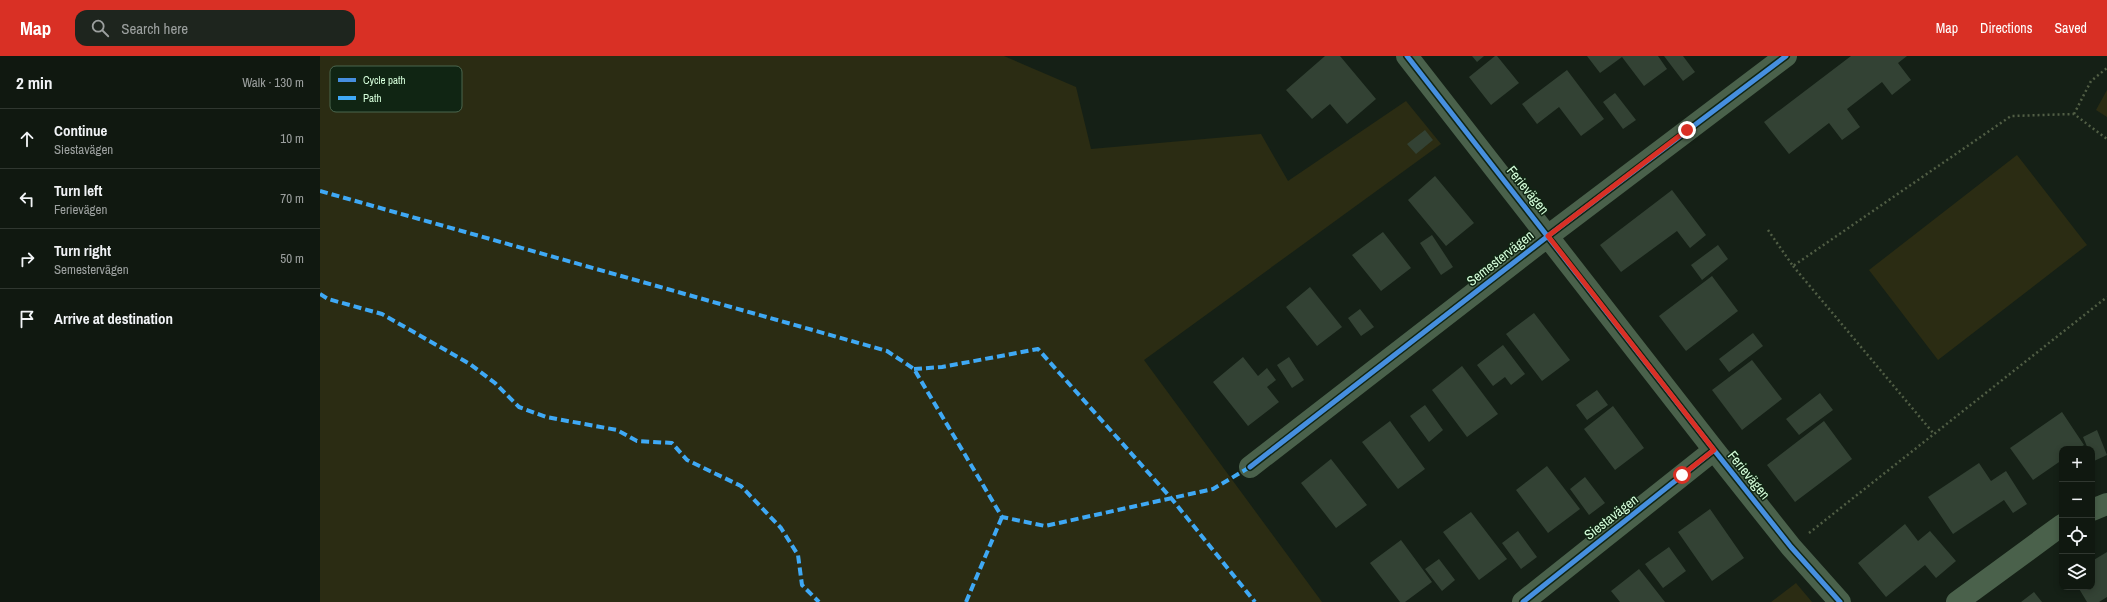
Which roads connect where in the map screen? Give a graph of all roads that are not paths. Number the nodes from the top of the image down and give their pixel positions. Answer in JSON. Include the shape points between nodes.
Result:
{"nodes":[{"id":1,"x":1407,"y":56,"type":"edge"},
{"id":2,"x":1786,"y":56,"type":"edge"},
{"id":3,"x":1548,"y":236,"type":"junction"},
{"id":4,"x":1714,"y":450,"type":"junction"},
{"id":5,"x":1250,"y":467,"type":"dead end"},
{"id":6,"x":2107,"y":504,"type":"edge"},
{"id":7,"x":2095,"y":509,"type":"edge"},
{"id":8,"x":2059,"y":527,"type":"edge"},
{"id":9,"x":1523,"y":602,"type":"edge"},
{"id":10,"x":1840,"y":602,"type":"edge"},
{"id":11,"x":1957,"y":602,"type":"edge"}],
"edges":[{"from":1,"to":3,"type":"street","name":"Ferievägen"},
{"from":2,"to":3,"type":"street","name":"Semestervägen"},
{"from":3,"to":4,"type":"street","name":"Ferievägen"},
{"from":3,"to":5,"type":"street","name":"Semestervägen"},
{"from":4,"to":9,"type":"street","name":"Siestavägen"},
{"from":4,"to":10,"type":"street","name":"Ferievägen","via":[[1791,547]]},
{"from":6,"to":7,"type":"street"},
{"from":8,"to":11,"type":"street"}]}
